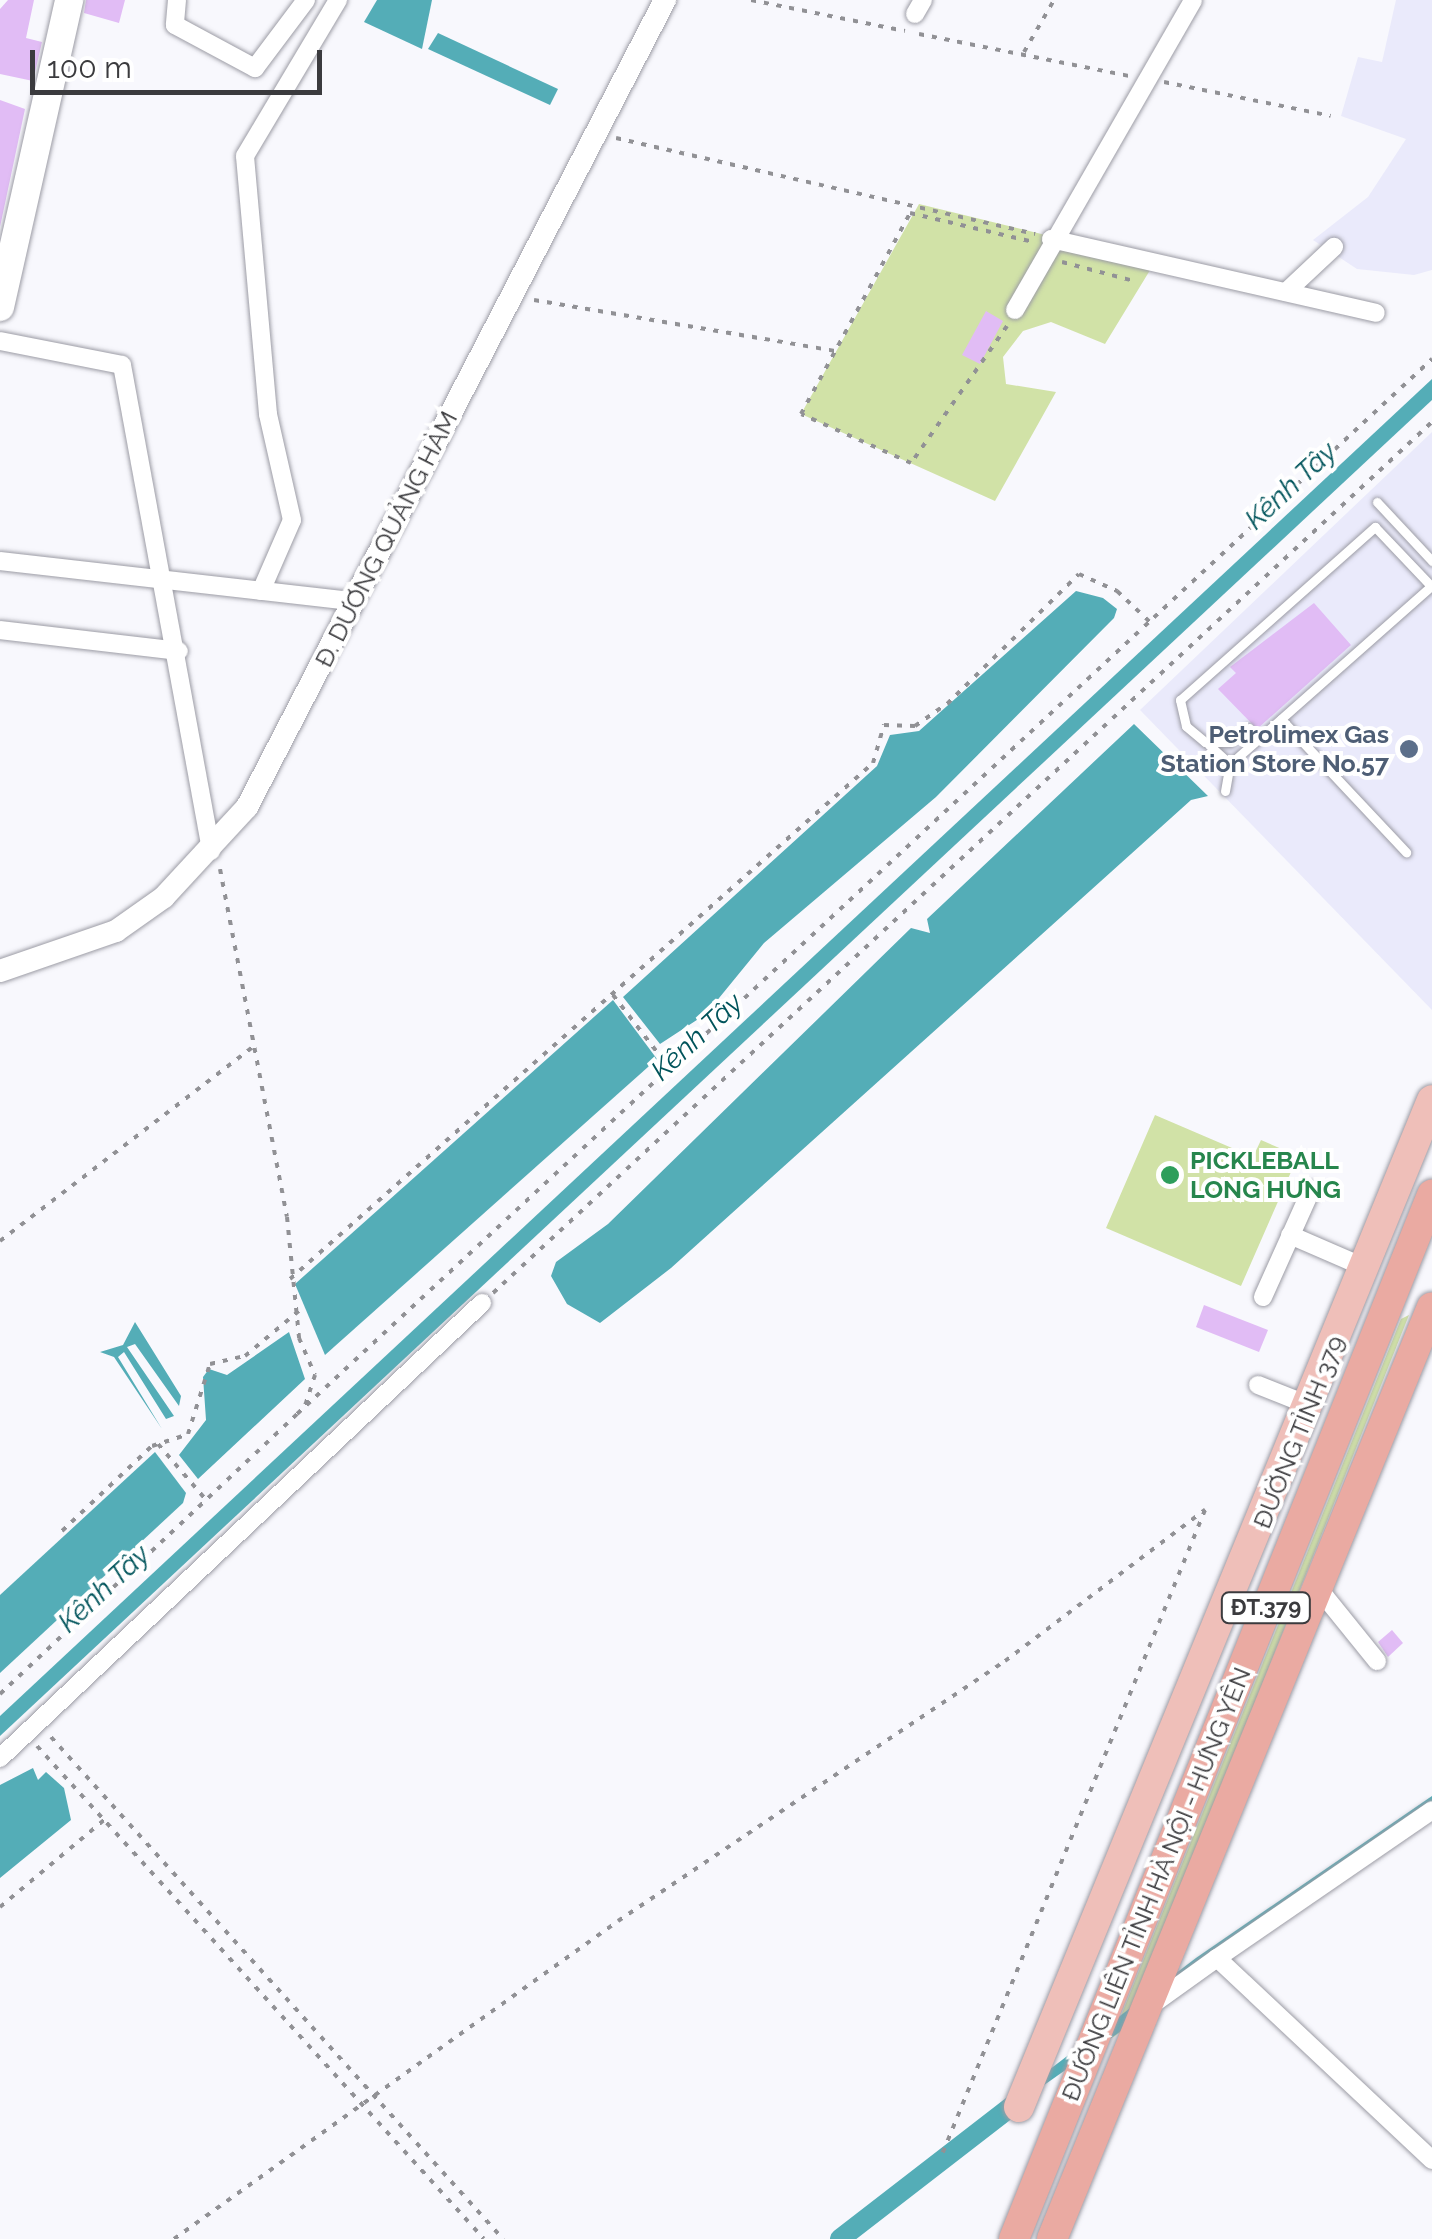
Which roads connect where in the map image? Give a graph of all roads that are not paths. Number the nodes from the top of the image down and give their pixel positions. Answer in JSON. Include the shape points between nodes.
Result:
{"nodes":[{"id":1,"x":69,"y":0,"type":"edge"},
{"id":2,"x":177,"y":0,"type":"edge"},
{"id":3,"x":306,"y":0,"type":"edge"},
{"id":4,"x":338,"y":0,"type":"edge"},
{"id":5,"x":665,"y":0,"type":"edge"},
{"id":6,"x":1193,"y":0,"type":"edge"},
{"id":7,"x":1334,"y":246,"type":"dead end"},
{"id":8,"x":1048,"y":247,"type":"junction"},
{"id":9,"x":1286,"y":292,"type":"junction"},
{"id":10,"x":0,"y":307,"type":"edge"},
{"id":11,"x":1015,"y":310,"type":"road end"},
{"id":12,"x":1376,"y":313,"type":"dead end"},
{"id":13,"x":0,"y":341,"type":"edge"},
{"id":14,"x":1376,"y":502,"type":"dead end"},
{"id":15,"x":0,"y":561,"type":"edge"},
{"id":16,"x":1432,"y":561,"type":"edge"},
{"id":17,"x":166,"y":582,"type":"junction"},
{"id":18,"x":1431,"y":586,"type":"edge"},
{"id":19,"x":261,"y":591,"type":"junction"},
{"id":20,"x":353,"y":601,"type":"junction"},
{"id":21,"x":0,"y":630,"type":"edge"},
{"id":22,"x":179,"y":650,"type":"junction"},
{"id":23,"x":1280,"y":719,"type":"junction"},
{"id":24,"x":1250,"y":728,"type":"dead end"},
{"id":25,"x":1205,"y":742,"type":"junction"},
{"id":26,"x":1230,"y":764,"type":"junction"},
{"id":27,"x":1225,"y":791,"type":"dead end"},
{"id":28,"x":211,"y":851,"type":"junction"},
{"id":29,"x":1406,"y":852,"type":"dead end"},
{"id":30,"x":0,"y":971,"type":"edge"},
{"id":31,"x":1432,"y":1100,"type":"edge"},
{"id":32,"x":1311,"y":1190,"type":"dead end"},
{"id":33,"x":1432,"y":1195,"type":"edge"},
{"id":34,"x":1290,"y":1236,"type":"junction"},
{"id":35,"x":1366,"y":1268,"type":"junction"},
{"id":36,"x":1395,"y":1286,"type":"junction"},
{"id":37,"x":1263,"y":1297,"type":"dead end"},
{"id":38,"x":482,"y":1302,"type":"road end"},
{"id":39,"x":1432,"y":1308,"type":"edge"},
{"id":40,"x":1258,"y":1385,"type":"dead end"},
{"id":41,"x":1311,"y":1406,"type":"junction"},
{"id":42,"x":1341,"y":1418,"type":"junction"},
{"id":43,"x":1318,"y":1588,"type":"junction"},
{"id":44,"x":1377,"y":1661,"type":"dead end"},
{"id":45,"x":0,"y":1758,"type":"edge"},
{"id":46,"x":1163,"y":1763,"type":"junction"},
{"id":47,"x":1199,"y":1777,"type":"junction"},
{"id":48,"x":1432,"y":1810,"type":"edge"},
{"id":49,"x":1217,"y":1958,"type":"junction"},
{"id":50,"x":1141,"y":2021,"type":"junction"},
{"id":51,"x":1056,"y":2022,"type":"junction"},
{"id":52,"x":1100,"y":2029,"type":"junction"},
{"id":53,"x":1019,"y":2107,"type":"dead end"},
{"id":54,"x":1432,"y":2160,"type":"edge"},
{"id":55,"x":1014,"y":2239,"type":"edge"},
{"id":56,"x":1052,"y":2239,"type":"edge"}],
"edges":[{"from":1,"to":10,"type":"main road"},
{"from":2,"to":3,"type":"street","via":[[175,25],[255,68],[272,58]]},
{"from":4,"to":19,"type":"street","via":[[245,156],[268,414],[292,520]]},
{"from":5,"to":20,"type":"street","name":"Đ. DƯƠNG QUẢNG HÀM"},
{"from":6,"to":8,"type":"street"},
{"from":7,"to":9,"type":"street"},
{"from":8,"to":9,"type":"street"},
{"from":8,"to":11,"type":"street"},
{"from":9,"to":12,"type":"street"},
{"from":13,"to":17,"type":"street","via":[[122,365]]},
{"from":14,"to":16,"type":"lane"},
{"from":15,"to":17,"type":"street"},
{"from":17,"to":19,"type":"street"},
{"from":17,"to":22,"type":"street"},
{"from":18,"to":23,"type":"lane"},
{"from":18,"to":25,"type":"lane","via":[[1376,527],[1180,700],[1186,726]]},
{"from":19,"to":20,"type":"street"},
{"from":20,"to":28,"type":"street","name":"Đ. DƯƠNG QUẢNG HÀM","via":[[269,768]]},
{"from":21,"to":22,"type":"street"},
{"from":22,"to":28,"type":"street"},
{"from":23,"to":26,"type":"lane"},
{"from":23,"to":29,"type":"lane"},
{"from":24,"to":25,"type":"lane","via":[[1230,742]]},
{"from":25,"to":26,"type":"lane"},
{"from":26,"to":27,"type":"lane"},
{"from":28,"to":30,"type":"street","name":"Đ. DƯƠNG QUẢNG HÀM","via":[[116,932]]},
{"from":31,"to":35,"type":"main road","name":"ĐƯỜNG TỈNH 379"},
{"from":32,"to":34,"type":"street"},
{"from":33,"to":36,"type":"highway","name":"ĐƯỜNG LIÊN TỈNH HÀ NỘI - HƯNG YÊN","number":"ĐT.379"},
{"from":34,"to":35,"type":"street"},
{"from":34,"to":37,"type":"street"},
{"from":35,"to":36,"type":"main road"},
{"from":35,"to":41,"type":"main road","name":"ĐƯỜNG TỈNH 379"},
{"from":36,"to":39,"type":"highway"},
{"from":36,"to":42,"type":"highway","name":"ĐƯỜNG LIÊN TỈNH HÀ NỘI - HƯNG YÊN","number":"ĐT.379"},
{"from":38,"to":45,"type":"street"},
{"from":39,"to":43,"type":"highway","name":"ĐƯỜNG LIÊN TỈNH HÀ NỘI - HƯNG YÊN","number":"ĐT.379"},
{"from":40,"to":41,"type":"street"},
{"from":41,"to":42,"type":"main road"},
{"from":41,"to":46,"type":"main road","name":"ĐƯỜNG TỈNH 379"},
{"from":42,"to":47,"type":"highway","name":"ĐƯỜNG LIÊN TỈNH HÀ NỘI - HƯNG YÊN","number":"ĐT.379"},
{"from":43,"to":44,"type":"street"},
{"from":43,"to":50,"type":"highway","name":"ĐƯỜNG LIÊN TỈNH HÀ NỘI - HƯNG YÊN","number":"ĐT.379"},
{"from":46,"to":47,"type":"main road"},
{"from":46,"to":51,"type":"main road","name":"ĐƯỜNG TỈNH 379"},
{"from":47,"to":52,"type":"highway","name":"ĐƯỜNG LIÊN TỈNH HÀ NỘI - HƯNG YÊN","number":"ĐT.379"},
{"from":48,"to":49,"type":"street"},
{"from":49,"to":50,"type":"street"},
{"from":49,"to":54,"type":"street"},
{"from":50,"to":56,"type":"highway","name":"ĐƯỜNG LIÊN TỈNH HÀ NỘI - HƯNG YÊN","number":"ĐT.379"},
{"from":51,"to":52,"type":"main road"},
{"from":51,"to":53,"type":"main road","name":"ĐƯỜNG TỈNH 379"},
{"from":52,"to":55,"type":"highway","name":"ĐƯỜNG LIÊN TỈNH HÀ NỘI - HƯNG YÊN","number":"ĐT.379"}]}
